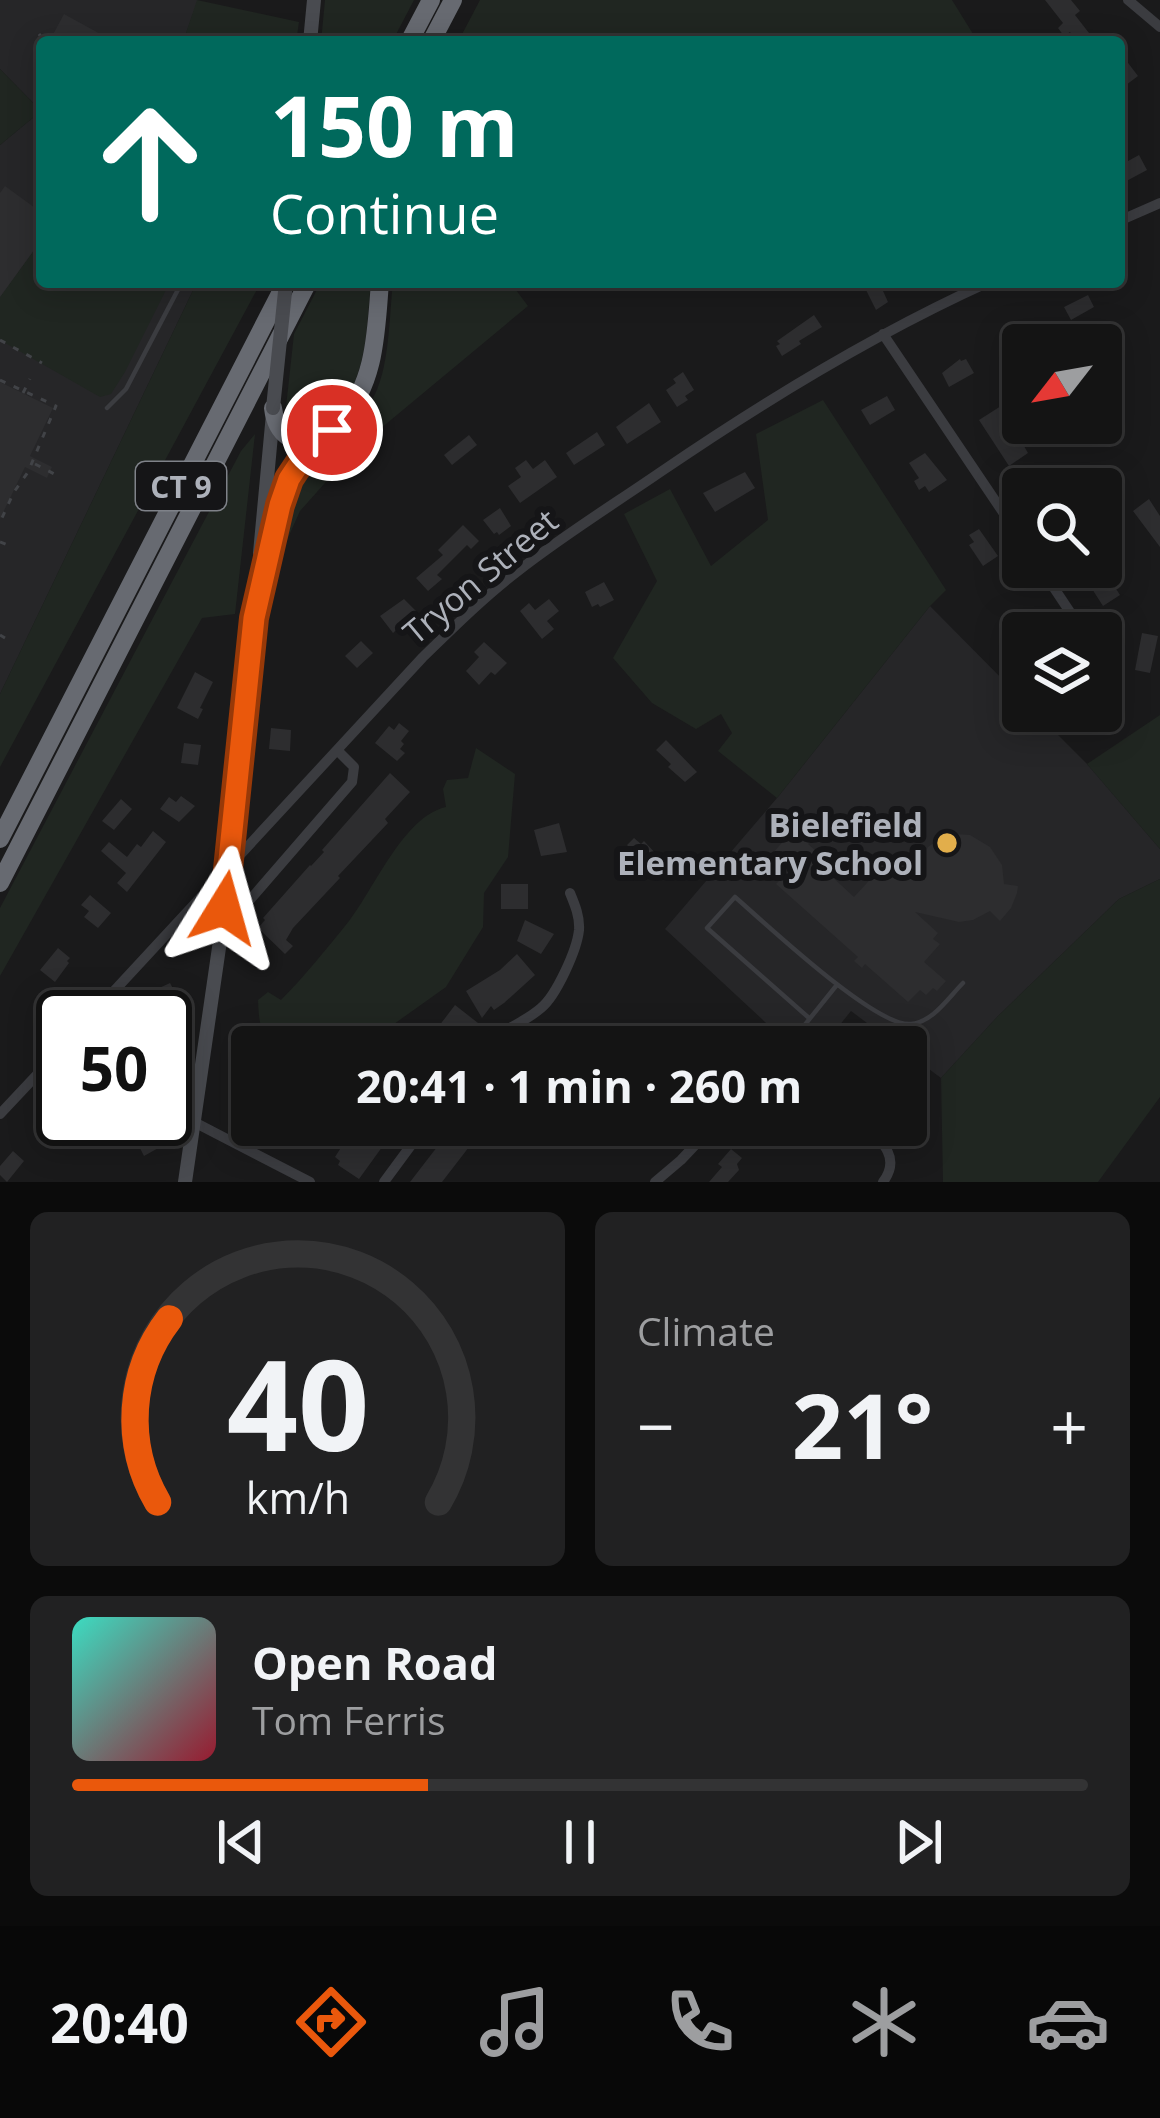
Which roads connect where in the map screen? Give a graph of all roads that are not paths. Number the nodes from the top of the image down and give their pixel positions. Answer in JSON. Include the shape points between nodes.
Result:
{"nodes":[{"id":1,"x":314,"y":0,"type":"edge"},
{"id":2,"x":430,"y":0,"type":"edge"},
{"id":3,"x":453,"y":0,"type":"edge"},
{"id":4,"x":463,"y":0,"type":"edge"},
{"id":5,"x":1128,"y":0,"type":"edge"},
{"id":6,"x":1160,"y":27,"type":"edge"},
{"id":7,"x":311,"y":36,"type":"edge"},
{"id":8,"x":412,"y":36,"type":"edge"},
{"id":9,"x":434,"y":36,"type":"edge"},
{"id":10,"x":447,"y":36,"type":"edge"},
{"id":11,"x":1160,"y":203,"type":"edge"},
{"id":12,"x":1125,"y":218,"type":"edge"},
{"id":13,"x":179,"y":288,"type":"edge"},
{"id":14,"x":283,"y":288,"type":"edge"},
{"id":15,"x":285,"y":288,"type":"edge"},
{"id":16,"x":305,"y":288,"type":"edge"},
{"id":17,"x":380,"y":288,"type":"edge"},
{"id":18,"x":976,"y":288,"type":"edge"},
{"id":19,"x":884,"y":334,"type":"junction"},
{"id":20,"x":107,"y":408,"type":"dead end"},
{"id":21,"x":273,"y":408,"type":"junction"},
{"id":22,"x":332,"y":430,"type":"junction"},
{"id":23,"x":1002,"y":511,"type":"edge"},
{"id":24,"x":254,"y":618,"type":"junction"},
{"id":25,"x":77,"y":690,"type":"junction"},
{"id":26,"x":337,"y":750,"type":"junction"},
{"id":27,"x":0,"y":818,"type":"edge"},
{"id":28,"x":0,"y":839,"type":"edge"},
{"id":29,"x":231,"y":865,"type":"junction"},
{"id":30,"x":0,"y":883,"type":"edge"},
{"id":31,"x":570,"y":893,"type":"dead end"},
{"id":32,"x":249,"y":901,"type":"dead end"},
{"id":33,"x":962,"y":983,"type":"dead end"},
{"id":34,"x":838,"y":985,"type":"junction"},
{"id":35,"x":115,"y":990,"type":"edge"},
{"id":36,"x":809,"y":1018,"type":"junction"},
{"id":37,"x":512,"y":1026,"type":"edge"},
{"id":38,"x":803,"y":1026,"type":"edge"},
{"id":39,"x":36,"y":1075,"type":"edge"},
{"id":40,"x":0,"y":1114,"type":"edge"},
{"id":41,"x":194,"y":1122,"type":"junction"},
{"id":42,"x":411,"y":1146,"type":"edge"},
{"id":43,"x":694,"y":1146,"type":"edge"},
{"id":44,"x":886,"y":1146,"type":"edge"},
{"id":45,"x":185,"y":1182,"type":"edge"},
{"id":46,"x":310,"y":1182,"type":"edge"},
{"id":47,"x":384,"y":1182,"type":"edge"},
{"id":48,"x":655,"y":1182,"type":"edge"},
{"id":49,"x":883,"y":1182,"type":"edge"}],
"edges":[{"from":1,"to":7,"type":"main road"},
{"from":2,"to":8,"type":"highway"},
{"from":3,"to":9,"type":"highway"},
{"from":4,"to":10,"type":"highway"},
{"from":5,"to":6,"type":"street"},
{"from":11,"to":12,"type":"street"},
{"from":13,"to":20,"type":"lane","via":[[126,389]]},
{"from":14,"to":25,"type":"highway","number":"CT 9"},
{"from":15,"to":21,"type":"main road","bridge":true},
{"from":16,"to":30,"type":"highway","number":"CT 9"},
{"from":17,"to":22,"type":"highway","via":[[366,379]]},
{"from":18,"to":19,"type":"street","name":"Tryon Street"},
{"from":19,"to":23,"type":"street"},
{"from":19,"to":26,"type":"street","name":"Tryon Street","via":[[734,421],[516,572]]},
{"from":21,"to":22,"type":"highway","via":[[281,433],[298,442]]},
{"from":21,"to":24,"type":"main road"},
{"from":22,"to":24,"type":"highway","via":[[289,479]]},
{"from":24,"to":29,"type":"main road"},
{"from":25,"to":27,"type":"highway"},
{"from":25,"to":28,"type":"highway","number":"CT 9"},
{"from":26,"to":29,"type":"street","name":"Tryon Street"},
{"from":26,"to":32,"type":"street","via":[[354,767],[352,782]]},
{"from":29,"to":35,"type":"street","name":"Tryon Street"},
{"from":29,"to":41,"type":"main road"},
{"from":31,"to":37,"type":"street","via":[[578,937],[550,999]]},
{"from":33,"to":34,"type":"lane","via":[[930,1017],[908,1025]]},
{"from":34,"to":36,"type":"lane"},
{"from":34,"to":36,"type":"lane","via":[[735,897],[707,928]]},
{"from":36,"to":38,"type":"lane"},
{"from":39,"to":40,"type":"street"},
{"from":41,"to":45,"type":"main road"},
{"from":41,"to":46,"type":"street"},
{"from":42,"to":47,"type":"street"},
{"from":43,"to":48,"type":"street"},
{"from":44,"to":49,"type":"street","via":[[892,1161]]}]}
